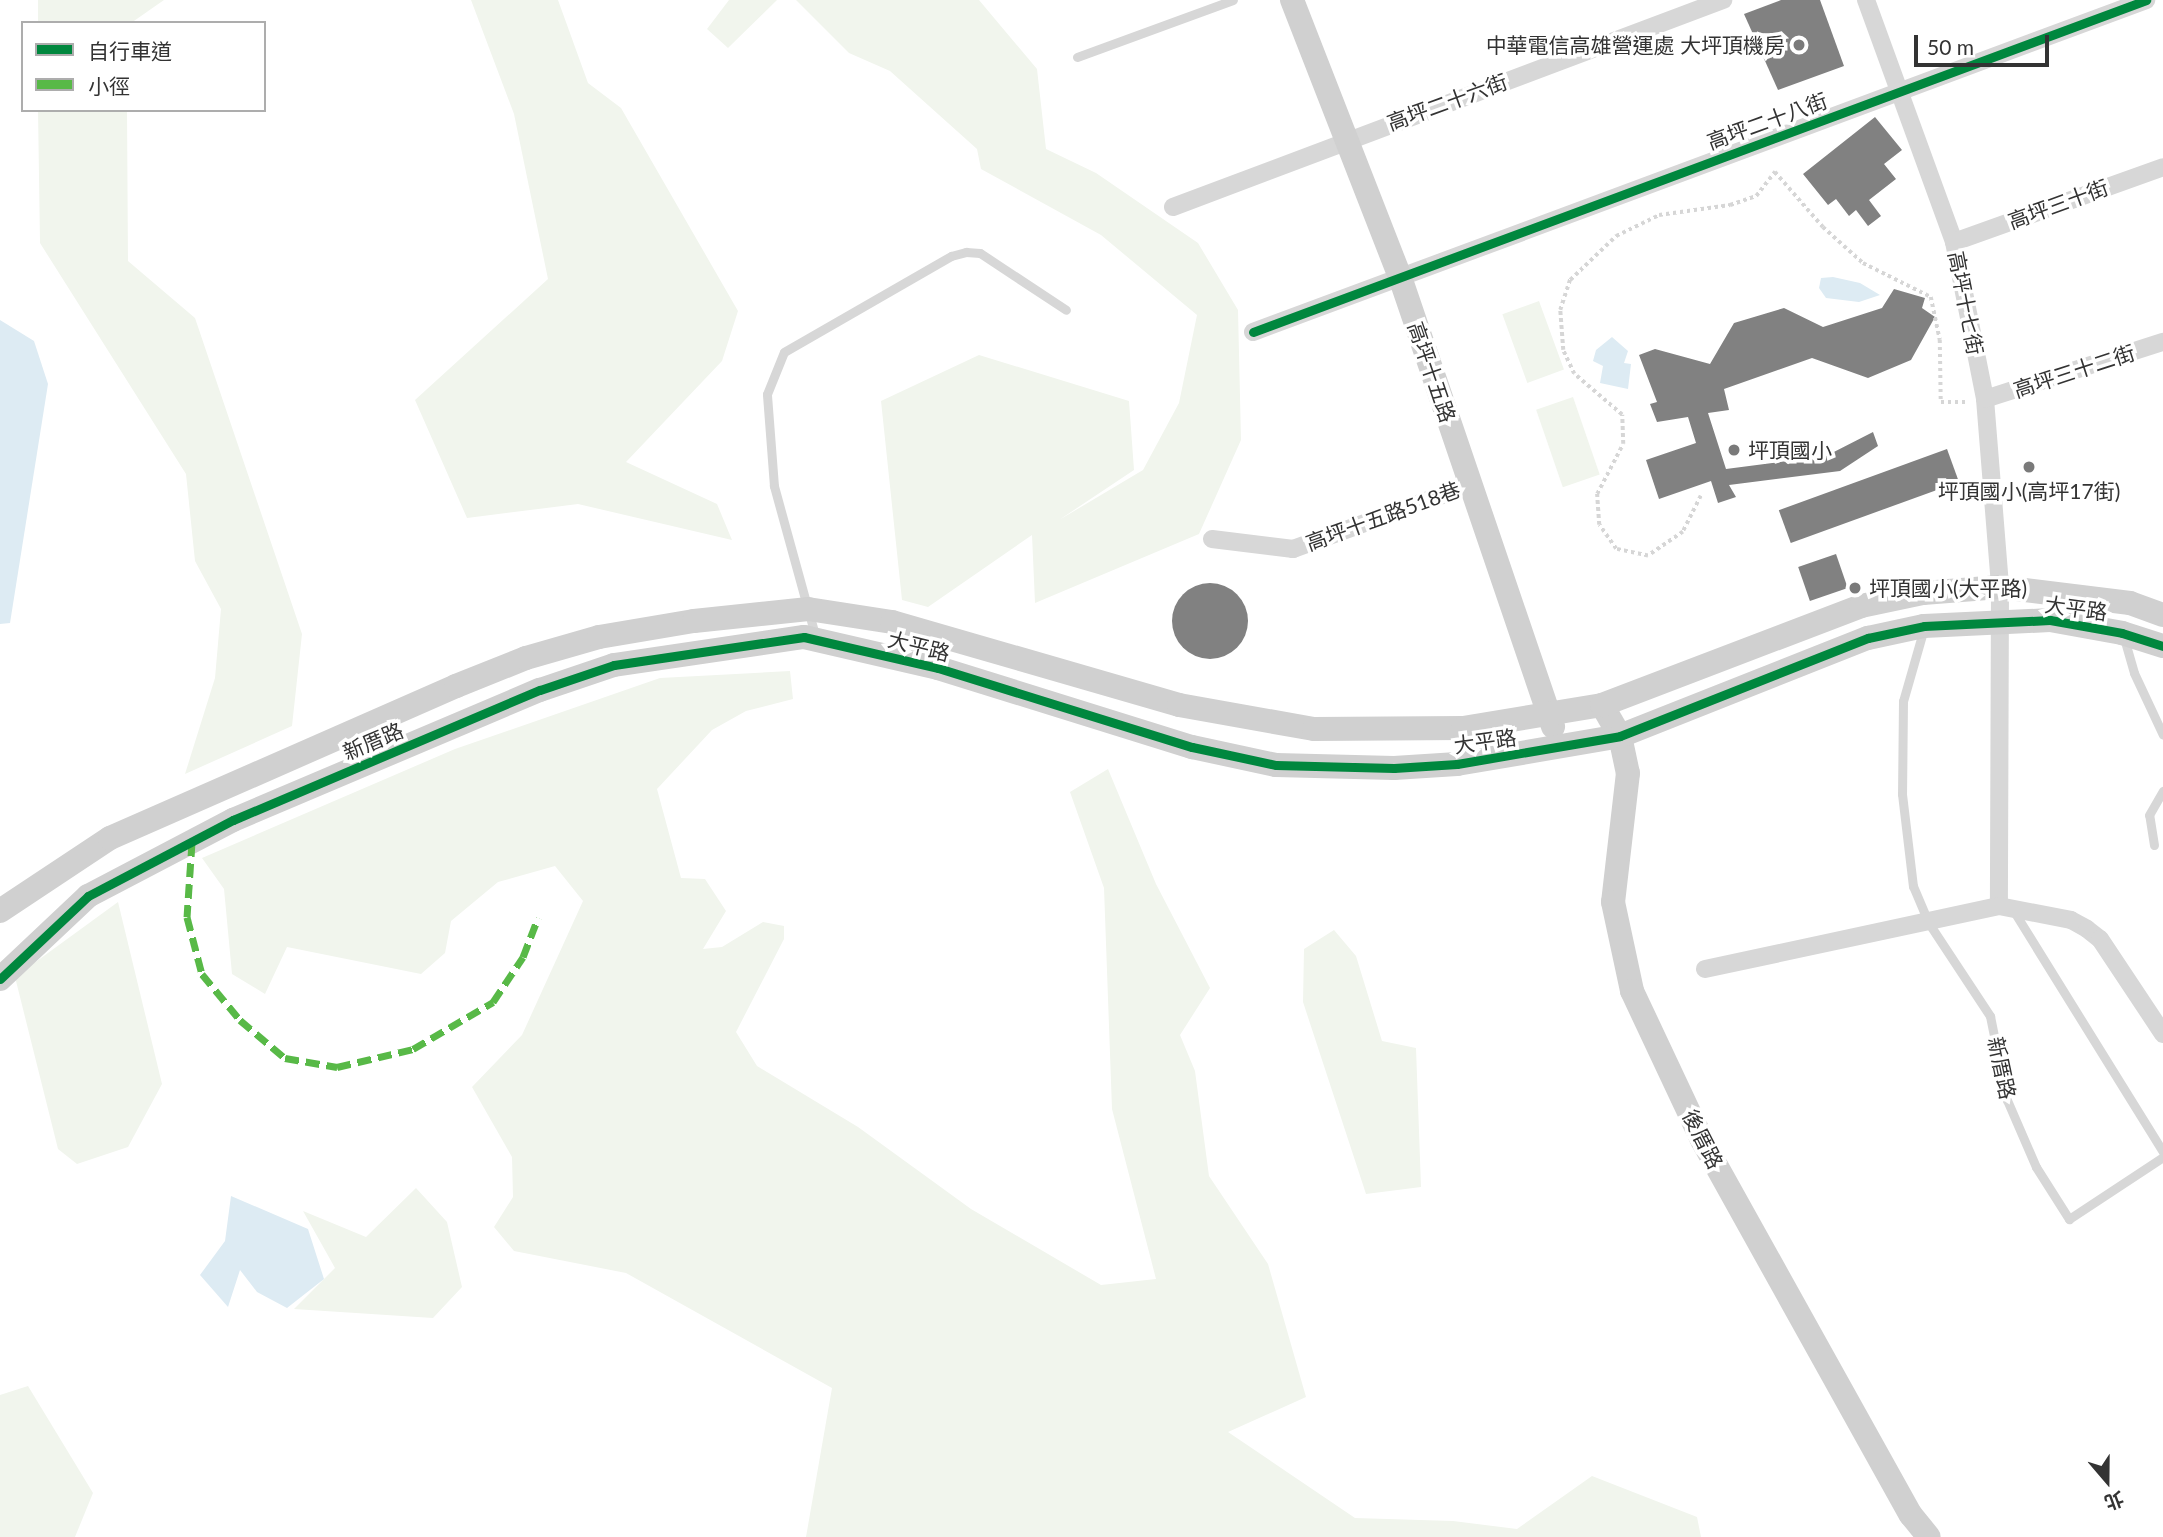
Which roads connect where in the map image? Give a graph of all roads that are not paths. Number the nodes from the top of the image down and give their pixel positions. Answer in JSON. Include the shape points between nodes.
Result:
{"nodes":[{"id":1,"x":1233,"y":0,"type":"edge"},
{"id":2,"x":1293,"y":0,"type":"edge"},
{"id":3,"x":1723,"y":0,"type":"edge"},
{"id":4,"x":1866,"y":0,"type":"edge"},
{"id":5,"x":2146,"y":0,"type":"edge"},
{"id":6,"x":1077,"y":57,"type":"dead end"},
{"id":7,"x":1900,"y":91,"type":"junction"},
{"id":8,"x":1348,"y":138,"type":"junction"},
{"id":9,"x":2163,"y":167,"type":"edge"},
{"id":10,"x":1173,"y":207,"type":"dead end"},
{"id":11,"x":1954,"y":242,"type":"junction"},
{"id":12,"x":1400,"y":277,"type":"junction"},
{"id":13,"x":1066,"y":310,"type":"dead end"},
{"id":14,"x":1253,"y":332,"type":"dead end"},
{"id":15,"x":2163,"y":342,"type":"edge"},
{"id":16,"x":1985,"y":399,"type":"junction"},
{"id":17,"x":1470,"y":485,"type":"junction"},
{"id":18,"x":1212,"y":539,"type":"dead end"},
{"id":19,"x":2000,"y":587,"type":"junction"},
{"id":20,"x":808,"y":609,"type":"junction"},
{"id":21,"x":2163,"y":615,"type":"edge"},
{"id":22,"x":1999,"y":620,"type":"junction"},
{"id":23,"x":1924,"y":626,"type":"junction"},
{"id":24,"x":2122,"y":632,"type":"junction"},
{"id":25,"x":811,"y":639,"type":"junction"},
{"id":26,"x":2163,"y":646,"type":"edge"},
{"id":27,"x":1602,"y":705,"type":"junction"},
{"id":28,"x":1548,"y":713,"type":"junction"},
{"id":29,"x":2163,"y":735,"type":"edge"},
{"id":30,"x":1620,"y":736,"type":"junction"},
{"id":31,"x":1562,"y":747,"type":"junction"},
{"id":32,"x":2163,"y":791,"type":"edge"},
{"id":33,"x":2154,"y":845,"type":"dead end"},
{"id":34,"x":2006,"y":908,"type":"junction"},
{"id":35,"x":0,"y":911,"type":"edge"},
{"id":36,"x":1928,"y":922,"type":"junction"},
{"id":37,"x":1705,"y":969,"type":"dead end"},
{"id":38,"x":0,"y":979,"type":"edge"},
{"id":39,"x":2163,"y":1034,"type":"edge"},
{"id":40,"x":2163,"y":1154,"type":"edge"},
{"id":41,"x":1929,"y":1537,"type":"edge"}],
"edges":[{"from":1,"to":6,"type":"lane"},
{"from":2,"to":8,"type":"street","name":"高坪十五路"},
{"from":3,"to":8,"type":"street","name":"高坪二十六街"},
{"from":4,"to":7,"type":"street","name":"高坪十七街"},
{"from":5,"to":7,"type":"street","name":"高坪二十八街"},
{"from":7,"to":11,"type":"street","name":"高坪十七街"},
{"from":7,"to":12,"type":"street","name":"高坪二十八街"},
{"from":8,"to":10,"type":"street","name":"高坪二十六街"},
{"from":8,"to":12,"type":"street","name":"高坪十五路"},
{"from":9,"to":11,"type":"street","name":"高坪三十街"},
{"from":11,"to":16,"type":"street","name":"高坪十七街"},
{"from":12,"to":14,"type":"street","name":"高坪二十八街"},
{"from":12,"to":17,"type":"street","name":"高坪十五路"},
{"from":13,"to":20,"type":"lane","via":[[980,253],[966,253],[951,256],[784,352],[768,394],[774,486]]},
{"from":15,"to":16,"type":"street","name":"高坪三十二街"},
{"from":16,"to":19,"type":"street","name":"高坪十七街"},
{"from":17,"to":18,"type":"street","name":"高坪十五路518巷","via":[[1293,549]]},
{"from":17,"to":28,"type":"street","name":"高坪十五路"},
{"from":19,"to":21,"type":"street","name":"大平路","via":[[2130,603]]},
{"from":19,"to":22,"type":"street","name":"高坪十七街"},
{"from":19,"to":27,"type":"street","name":"大平路","via":[[1923,593],[1861,606]]},
{"from":20,"to":25,"type":"lane"},
{"from":20,"to":28,"type":"street","name":"大平路","via":[[905,626],[1179,705],[1314,729],[1463,728]]},
{"from":20,"to":35,"type":"street","name":"新厝路","via":[[626,633],[526,658],[110,838]]},
{"from":22,"to":23,"type":"street","name":"大平路"},
{"from":22,"to":24,"type":"street","name":"大平路","via":[[2050,620]]},
{"from":22,"to":34,"type":"street"},
{"from":23,"to":30,"type":"street","name":"大平路","via":[[1868,638]]},
{"from":23,"to":36,"type":"lane","name":"新厝路","via":[[1903,701],[1902,794],[1913,886]]},
{"from":24,"to":26,"type":"street","name":"大平路"},
{"from":24,"to":29,"type":"lane","via":[[2134,673]]},
{"from":25,"to":31,"type":"street","name":"大平路","via":[[938,668],[1192,747],[1276,765],[1394,768]]},
{"from":25,"to":38,"type":"street","name":"新厝路","via":[[614,665],[390,752],[233,820],[88,897]]},
{"from":27,"to":28,"type":"street","name":"大平路"},
{"from":27,"to":30,"type":"street","name":"後厝路"},
{"from":28,"to":31,"type":"street","name":"高坪十五路"},
{"from":30,"to":31,"type":"street","name":"大平路"},
{"from":30,"to":41,"type":"street","name":"後厝路","via":[[1628,773],[1613,902],[1632,991],[1702,1140],[1910,1515]]},
{"from":32,"to":33,"type":"lane","via":[[2148,815]]},
{"from":34,"to":36,"type":"street"},
{"from":34,"to":39,"type":"street","via":[[2071,920],[2100,939]]},
{"from":34,"to":40,"type":"lane"},
{"from":36,"to":37,"type":"street"},
{"from":36,"to":40,"type":"lane","name":"新厝路","via":[[1990,1016],[2007,1100],[2036,1167],[2069,1219]]}]}
